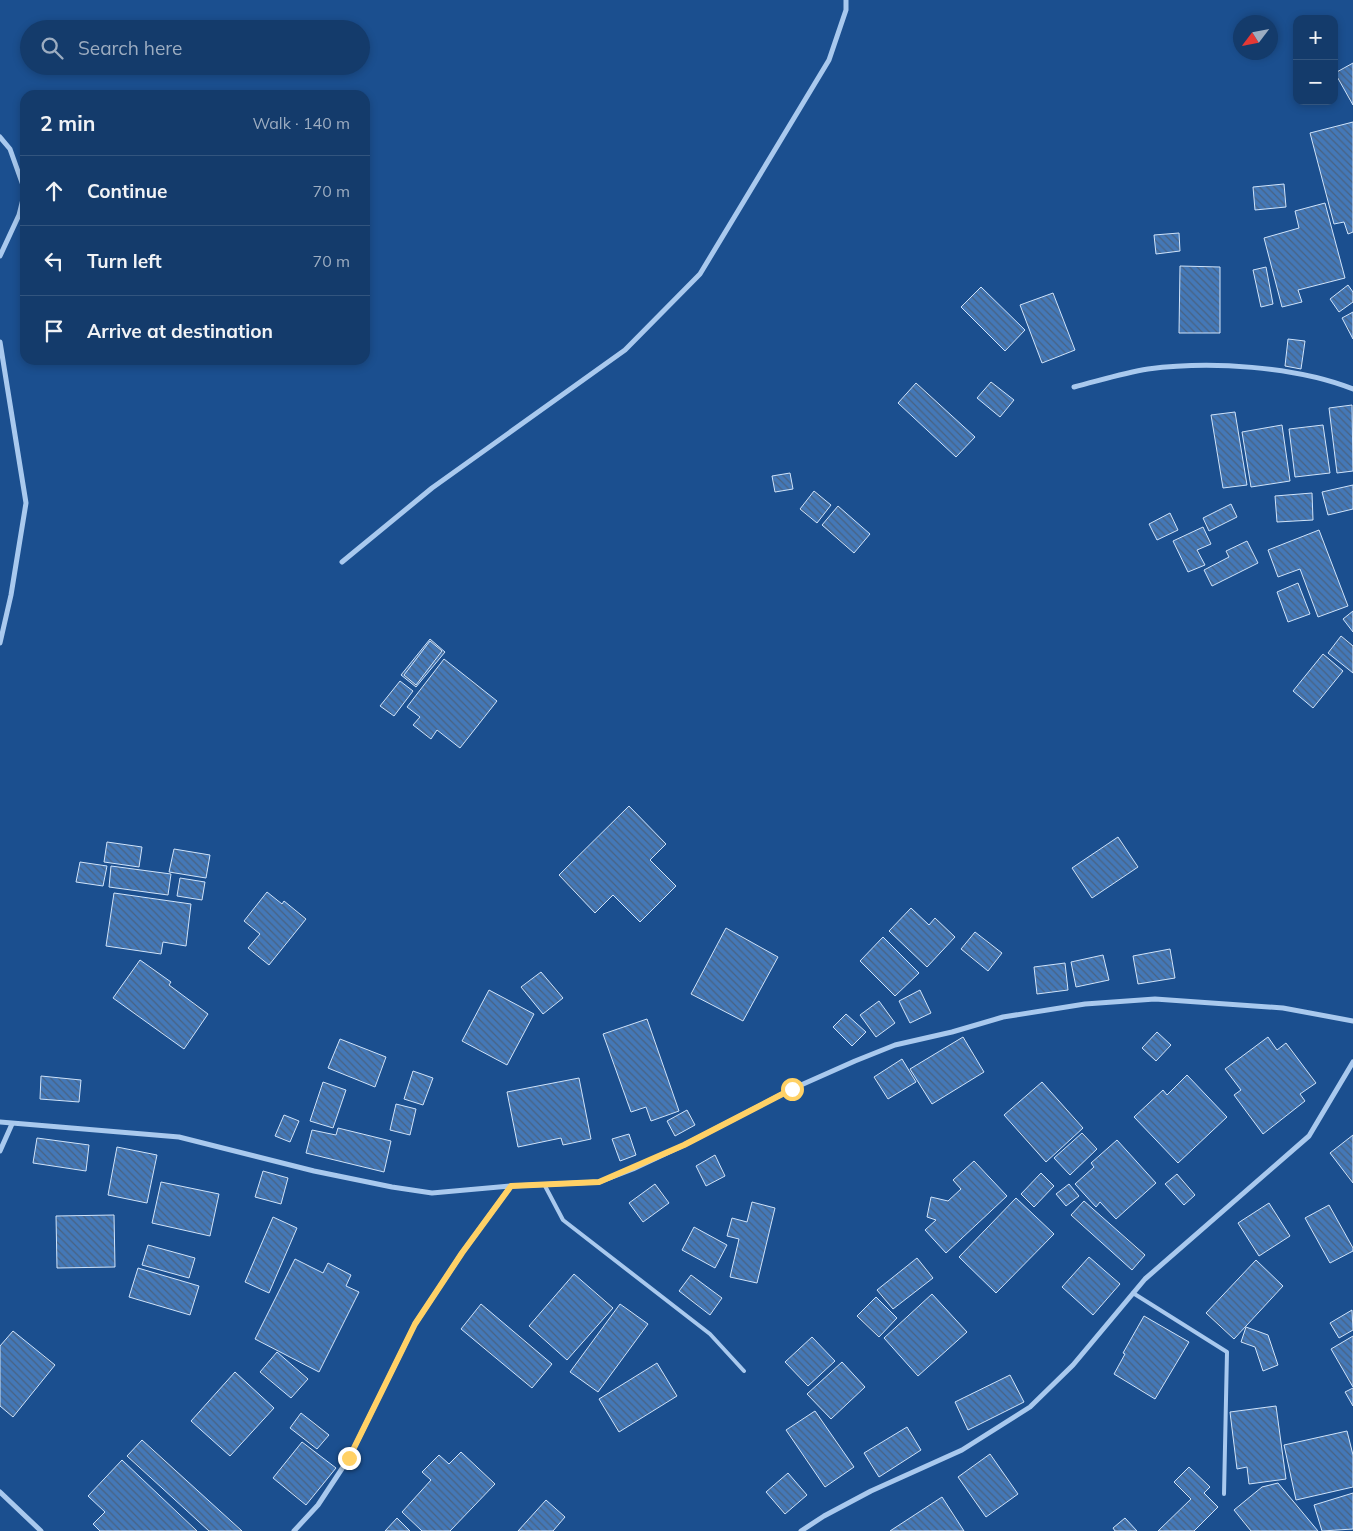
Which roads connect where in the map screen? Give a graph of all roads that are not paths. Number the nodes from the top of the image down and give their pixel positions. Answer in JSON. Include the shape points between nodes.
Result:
{"nodes":[{"id":1,"x":846,"y":0,"type":"edge"},
{"id":2,"x":0,"y":137,"type":"edge"},
{"id":3,"x":20,"y":177,"type":"edge"},
{"id":4,"x":20,"y":211,"type":"edge"},
{"id":5,"x":0,"y":256,"type":"edge"},
{"id":6,"x":0,"y":342,"type":"edge"},
{"id":7,"x":1074,"y":388,"type":"dead end"},
{"id":8,"x":1353,"y":389,"type":"edge"},
{"id":9,"x":342,"y":562,"type":"dead end"},
{"id":10,"x":0,"y":643,"type":"edge"},
{"id":11,"x":1353,"y":1020,"type":"edge"},
{"id":12,"x":1353,"y":1062,"type":"edge"},
{"id":13,"x":0,"y":1122,"type":"edge"},
{"id":14,"x":12,"y":1124,"type":"junction"},
{"id":15,"x":0,"y":1151,"type":"edge"},
{"id":16,"x":544,"y":1184,"type":"junction"},
{"id":17,"x":511,"y":1186,"type":"junction"},
{"id":18,"x":1133,"y":1293,"type":"junction"},
{"id":19,"x":744,"y":1371,"type":"dead end"},
{"id":20,"x":0,"y":1492,"type":"edge"},
{"id":21,"x":1224,"y":1494,"type":"dead end"},
{"id":22,"x":41,"y":1531,"type":"edge"},
{"id":23,"x":294,"y":1531,"type":"edge"},
{"id":24,"x":802,"y":1531,"type":"edge"}],
"edges":[{"from":1,"to":9,"type":"street","via":[[846,10],[829,60],[700,274],[625,350],[432,488]]},
{"from":2,"to":3,"type":"street","via":[[10,149]]},
{"from":4,"to":5,"type":"street"},
{"from":6,"to":10,"type":"street","via":[[26,503]]},
{"from":7,"to":8,"type":"street","via":[[1146,370],[1198,366],[1276,370]]},
{"from":11,"to":16,"type":"street","via":[[1283,1008],[1155,998],[1085,1004],[1003,1017],[895,1045],[854,1061],[676,1149],[599,1182]]},
{"from":12,"to":18,"type":"street","via":[[1309,1136],[1144,1279]]},
{"from":13,"to":14,"type":"street"},
{"from":14,"to":15,"type":"street"},
{"from":14,"to":17,"type":"street","via":[[178,1137],[314,1171],[424,1192]]},
{"from":16,"to":17,"type":"street"},
{"from":16,"to":19,"type":"lane","via":[[563,1220],[710,1334]]},
{"from":17,"to":23,"type":"street","via":[[415,1324],[349,1458],[318,1505]]},
{"from":18,"to":21,"type":"lane","via":[[1227,1352]]},
{"from":18,"to":24,"type":"street","via":[[1074,1365],[1030,1407],[962,1450],[871,1490]]},
{"from":20,"to":22,"type":"street"}]}
